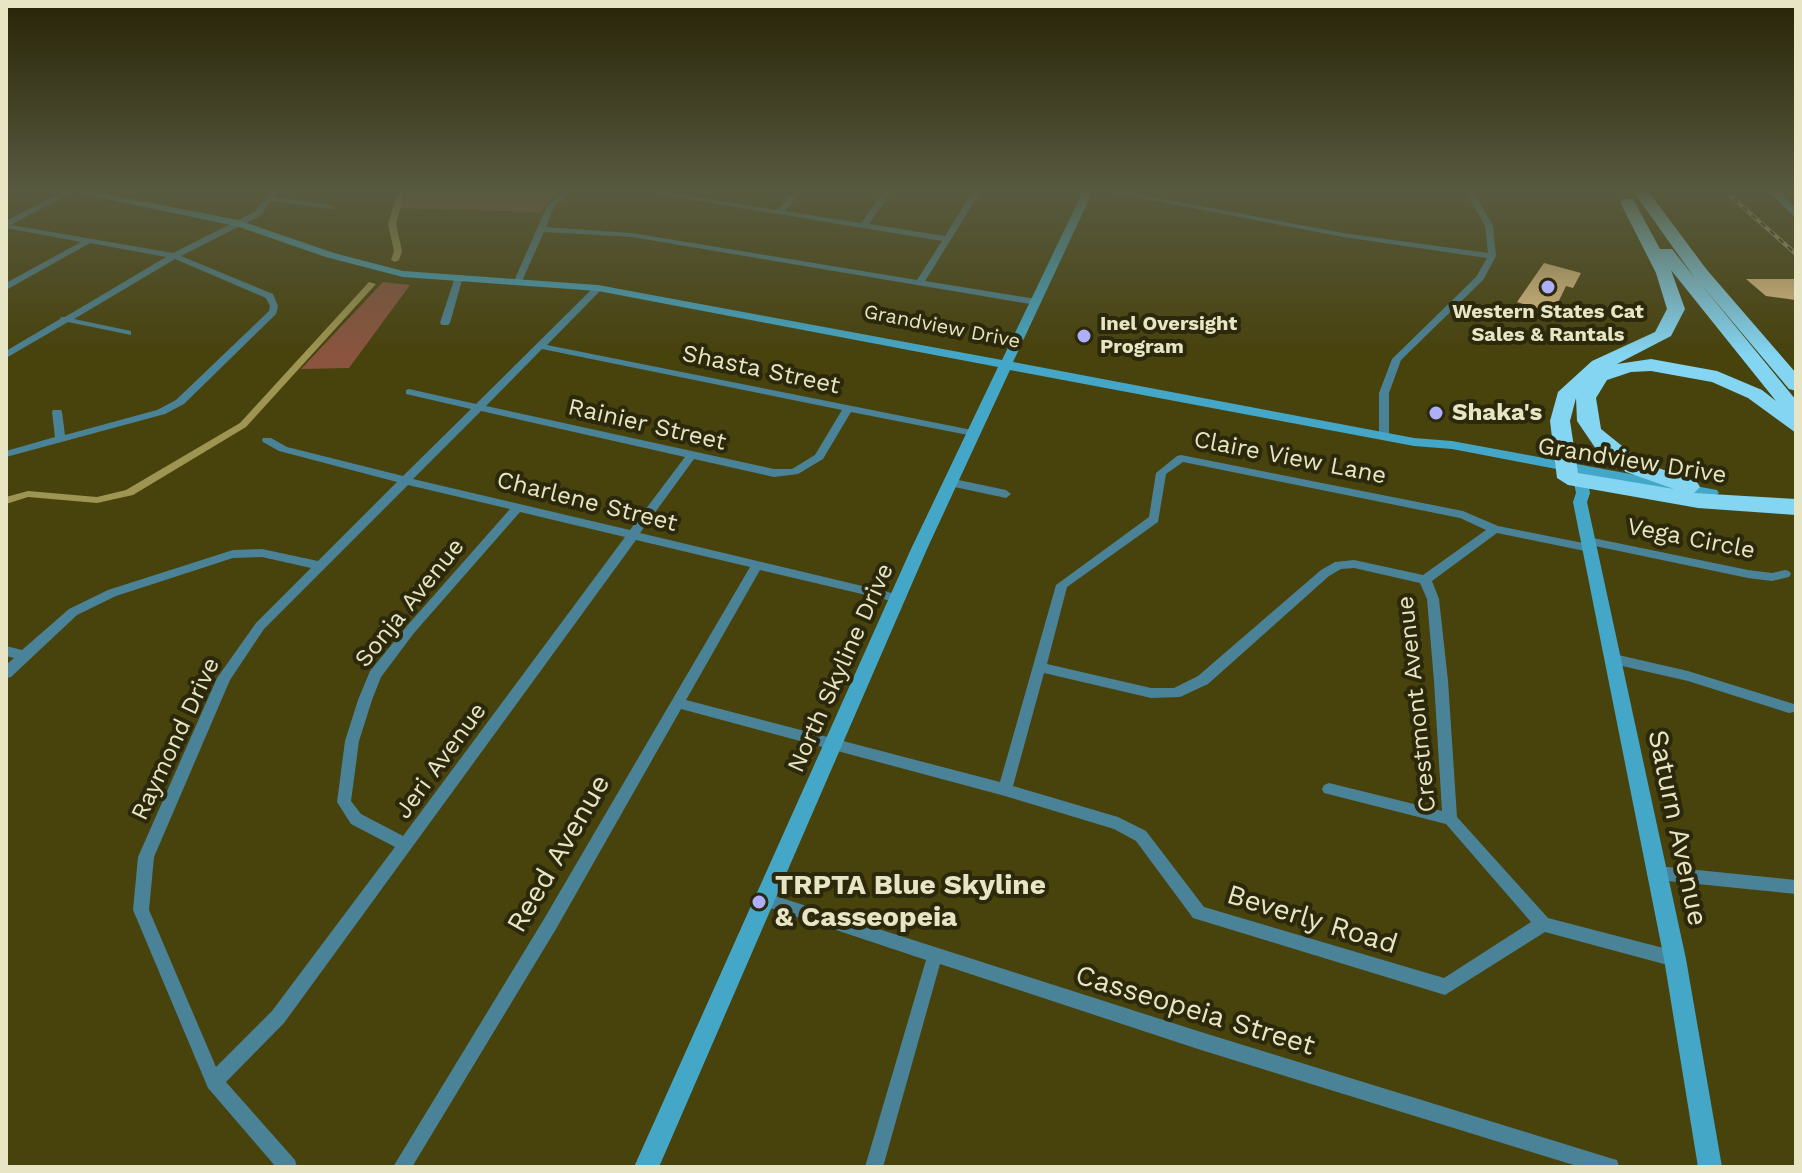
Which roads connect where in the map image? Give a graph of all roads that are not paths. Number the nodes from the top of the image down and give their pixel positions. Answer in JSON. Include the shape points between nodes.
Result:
{"nodes":[{"id":1,"x":80,"y":246,"type":"edge"},
{"id":2,"x":120,"y":246,"type":"edge"},
{"id":3,"x":194,"y":246,"type":"edge"},
{"id":4,"x":307,"y":246,"type":"edge"},
{"id":5,"x":533,"y":246,"type":"edge"},
{"id":6,"x":698,"y":246,"type":"edge"},
{"id":7,"x":943,"y":246,"type":"edge"},
{"id":8,"x":1062,"y":246,"type":"edge"},
{"id":9,"x":1422,"y":246,"type":"edge"},
{"id":10,"x":1491,"y":246,"type":"edge"},
{"id":11,"x":1652,"y":246,"type":"edge"},
{"id":12,"x":1664,"y":246,"type":"edge"},
{"id":13,"x":1682,"y":246,"type":"edge"},
{"id":14,"x":1685,"y":246,"type":"edge"},
{"id":15,"x":174,"y":256,"type":"junction"},
{"id":16,"x":1492,"y":256,"type":"junction"},
{"id":17,"x":458,"y":280,"type":"junction"},
{"id":18,"x":518,"y":281,"type":"junction"},
{"id":19,"x":920,"y":282,"type":"junction"},
{"id":20,"x":6,"y":287,"type":"edge"},
{"id":21,"x":598,"y":288,"type":"junction"},
{"id":22,"x":1036,"y":302,"type":"junction"},
{"id":23,"x":64,"y":319,"type":"junction"},
{"id":24,"x":445,"y":323,"type":"dead end"},
{"id":25,"x":128,"y":333,"type":"dead end"},
{"id":26,"x":540,"y":346,"type":"junction"},
{"id":27,"x":6,"y":355,"type":"edge"},
{"id":28,"x":1796,"y":360,"type":"edge"},
{"id":29,"x":1006,"y":364,"type":"junction"},
{"id":30,"x":1600,"y":376,"type":"junction"},
{"id":31,"x":1796,"y":385,"type":"edge"},
{"id":32,"x":409,"y":392,"type":"dead end"},
{"id":33,"x":477,"y":407,"type":"junction"},
{"id":34,"x":848,"y":408,"type":"junction"},
{"id":35,"x":57,"y":412,"type":"dead end"},
{"id":36,"x":1796,"y":412,"type":"edge"},
{"id":37,"x":1796,"y":427,"type":"edge"},
{"id":38,"x":973,"y":433,"type":"junction"},
{"id":39,"x":1384,"y":436,"type":"junction"},
{"id":40,"x":60,"y":438,"type":"junction"},
{"id":41,"x":267,"y":440,"type":"dead end"},
{"id":42,"x":6,"y":454,"type":"edge"},
{"id":43,"x":691,"y":456,"type":"junction"},
{"id":44,"x":404,"y":480,"type":"junction"},
{"id":45,"x":1575,"y":480,"type":"junction"},
{"id":46,"x":949,"y":482,"type":"junction"},
{"id":47,"x":1712,"y":493,"type":"junction"},
{"id":48,"x":1006,"y":494,"type":"dead end"},
{"id":49,"x":1796,"y":498,"type":"edge"},
{"id":50,"x":518,"y":507,"type":"junction"},
{"id":51,"x":1796,"y":507,"type":"edge"},
{"id":52,"x":1495,"y":529,"type":"junction"},
{"id":53,"x":632,"y":536,"type":"junction"},
{"id":54,"x":1589,"y":544,"type":"junction"},
{"id":55,"x":318,"y":565,"type":"junction"},
{"id":56,"x":757,"y":565,"type":"junction"},
{"id":57,"x":1785,"y":574,"type":"dead end"},
{"id":58,"x":1425,"y":580,"type":"junction"},
{"id":59,"x":900,"y":599,"type":"junction"},
{"id":60,"x":6,"y":651,"type":"edge"},
{"id":61,"x":25,"y":656,"type":"junction"},
{"id":62,"x":1614,"y":659,"type":"junction"},
{"id":63,"x":1039,"y":667,"type":"junction"},
{"id":64,"x":6,"y":673,"type":"edge"},
{"id":65,"x":678,"y":703,"type":"junction"},
{"id":66,"x":1794,"y":710,"type":"edge"},
{"id":67,"x":834,"y":745,"type":"junction"},
{"id":68,"x":1329,"y":789,"type":"dead end"},
{"id":69,"x":1005,"y":790,"type":"junction"},
{"id":70,"x":1450,"y":819,"type":"junction"},
{"id":71,"x":406,"y":845,"type":"junction"},
{"id":72,"x":1658,"y":873,"type":"junction"},
{"id":73,"x":1796,"y":887,"type":"edge"},
{"id":74,"x":766,"y":900,"type":"junction"},
{"id":75,"x":1543,"y":924,"type":"junction"},
{"id":76,"x":935,"y":955,"type":"junction"},
{"id":77,"x":1675,"y":959,"type":"junction"},
{"id":78,"x":214,"y":1082,"type":"junction"},
{"id":79,"x":288,"y":1167,"type":"edge"},
{"id":80,"x":402,"y":1167,"type":"edge"},
{"id":81,"x":646,"y":1167,"type":"edge"},
{"id":82,"x":874,"y":1167,"type":"edge"},
{"id":83,"x":1610,"y":1167,"type":"edge"},
{"id":84,"x":1710,"y":1167,"type":"edge"}],
"edges":[{"from":1,"to":20,"type":"street"},
{"from":2,"to":15,"type":"street"},
{"from":3,"to":15,"type":"street"},
{"from":4,"to":17,"type":"street","name":"Grandview Drive","via":[[403,274]]},
{"from":5,"to":18,"type":"street"},
{"from":6,"to":19,"type":"street"},
{"from":7,"to":19,"type":"street"},
{"from":8,"to":22,"type":"street","name":"North Skyline Drive"},
{"from":9,"to":16,"type":"street"},
{"from":10,"to":16,"type":"street"},
{"from":11,"to":45,"type":"highway","via":[[1676,309],[1662,336],[1599,365],[1568,392],[1560,421]]},
{"from":12,"to":36,"type":"highway","via":[[1695,292]]},
{"from":13,"to":31,"type":"highway"},
{"from":14,"to":28,"type":"highway"},
{"from":15,"to":23,"type":"street"},
{"from":15,"to":40,"type":"street","via":[[270,296],[273,312],[180,402],[151,415]]},
{"from":16,"to":39,"type":"street","via":[[1480,278],[1397,359],[1384,393]]},
{"from":17,"to":18,"type":"street","name":"Grandview Drive"},
{"from":17,"to":24,"type":"street"},
{"from":18,"to":21,"type":"street","name":"Grandview Drive"},
{"from":19,"to":22,"type":"street"},
{"from":21,"to":26,"type":"street","name":"Raymond Drive"},
{"from":21,"to":29,"type":"street","name":"Grandview Drive"},
{"from":22,"to":29,"type":"street","name":"North Skyline Drive"},
{"from":23,"to":25,"type":"street"},
{"from":23,"to":27,"type":"street"},
{"from":26,"to":33,"type":"street","name":"Raymond Drive"},
{"from":26,"to":34,"type":"street","name":"Shasta Street"},
{"from":29,"to":38,"type":"street","name":"North Skyline Drive"},
{"from":29,"to":39,"type":"street","name":"Grandview Drive"},
{"from":30,"to":37,"type":"highway","via":[[1651,365],[1717,377],[1755,394]]},
{"from":30,"to":45,"type":"highway","via":[[1584,388],[1572,416]]},
{"from":30,"to":47,"type":"highway","via":[[1589,390],[1585,410],[1603,444],[1651,475]]},
{"from":32,"to":33,"type":"street","name":"Rainier Street"},
{"from":33,"to":43,"type":"street","name":"Rainier Street"},
{"from":33,"to":44,"type":"street","name":"Raymond Drive"},
{"from":34,"to":38,"type":"street","name":"Shasta Street"},
{"from":34,"to":43,"type":"street","name":"Rainier Street","via":[[819,457],[794,472],[774,473]]},
{"from":35,"to":40,"type":"street"},
{"from":38,"to":46,"type":"street","name":"North Skyline Drive"},
{"from":39,"to":45,"type":"street","name":"Grandview Drive"},
{"from":40,"to":42,"type":"street"},
{"from":41,"to":44,"type":"street","name":"Charlene Street","via":[[283,449]]},
{"from":43,"to":53,"type":"street","name":"Jeri Avenue"},
{"from":44,"to":50,"type":"street","name":"Charlene Street"},
{"from":44,"to":55,"type":"street","name":"Raymond Drive"},
{"from":45,"to":47,"type":"street","name":"Grandview Drive"},
{"from":45,"to":51,"type":"highway","name":"Grandview Drive","via":[[1698,501]]},
{"from":45,"to":54,"type":"street","name":"Saturn Avenue"},
{"from":46,"to":48,"type":"street"},
{"from":46,"to":59,"type":"street","name":"North Skyline Drive"},
{"from":47,"to":49,"type":"highway","name":"Grandview Drive"},
{"from":50,"to":53,"type":"street","name":"Charlene Street"},
{"from":50,"to":71,"type":"street","name":"Sonja Avenue","via":[[410,630],[375,675],[365,700],[352,741],[344,802],[356,819]]},
{"from":52,"to":54,"type":"street","name":"Claire View Lane"},
{"from":52,"to":58,"type":"street","name":"Crestmont Avenue"},
{"from":52,"to":63,"type":"street","name":"Claire View Lane","via":[[1463,515],[1181,458],[1161,473],[1154,519],[1062,585]]},
{"from":53,"to":56,"type":"street","name":"Charlene Street"},
{"from":53,"to":71,"type":"street","name":"Jeri Avenue"},
{"from":54,"to":57,"type":"street","name":"Vega Circle","via":[[1748,574]]},
{"from":54,"to":62,"type":"street","name":"Saturn Avenue"},
{"from":55,"to":61,"type":"street","via":[[262,553],[233,554],[84,605]]},
{"from":55,"to":78,"type":"street","name":"Raymond Drive","via":[[260,626],[224,678],[146,857],[141,910]]},
{"from":56,"to":59,"type":"street","name":"Charlene Street"},
{"from":56,"to":65,"type":"street","name":"Reed Avenue"},
{"from":58,"to":63,"type":"street","via":[[1339,565],[1203,680],[1175,693],[1151,693]]},
{"from":58,"to":70,"type":"street","name":"Crestmont Avenue","via":[[1436,626]]},
{"from":59,"to":67,"type":"street","name":"North Skyline Drive"},
{"from":60,"to":61,"type":"street"},
{"from":61,"to":64,"type":"street"},
{"from":62,"to":66,"type":"street"},
{"from":62,"to":72,"type":"street","name":"Saturn Avenue"},
{"from":63,"to":69,"type":"street","name":"Claire View Lane"},
{"from":65,"to":67,"type":"street","name":"Beverly Road"},
{"from":65,"to":80,"type":"street","name":"Reed Avenue"},
{"from":67,"to":69,"type":"street","name":"Beverly Road"},
{"from":67,"to":74,"type":"street","name":"North Skyline Drive"},
{"from":68,"to":70,"type":"street"},
{"from":69,"to":75,"type":"street","name":"Beverly Road","via":[[1141,836],[1199,913],[1445,987]]},
{"from":70,"to":75,"type":"street","name":"Crestmont Avenue"},
{"from":71,"to":78,"type":"street","name":"Jeri Avenue","via":[[278,1017]]},
{"from":72,"to":73,"type":"street"},
{"from":72,"to":77,"type":"street","name":"Saturn Avenue"},
{"from":74,"to":76,"type":"street","name":"Casseopeia Street"},
{"from":74,"to":81,"type":"street","name":"North Skyline Drive"},
{"from":75,"to":77,"type":"street"},
{"from":76,"to":82,"type":"street"},
{"from":76,"to":83,"type":"street","name":"Casseopeia Street"},
{"from":77,"to":84,"type":"street","name":"Saturn Avenue"},
{"from":78,"to":79,"type":"street","name":"Raymond Drive"}]}
